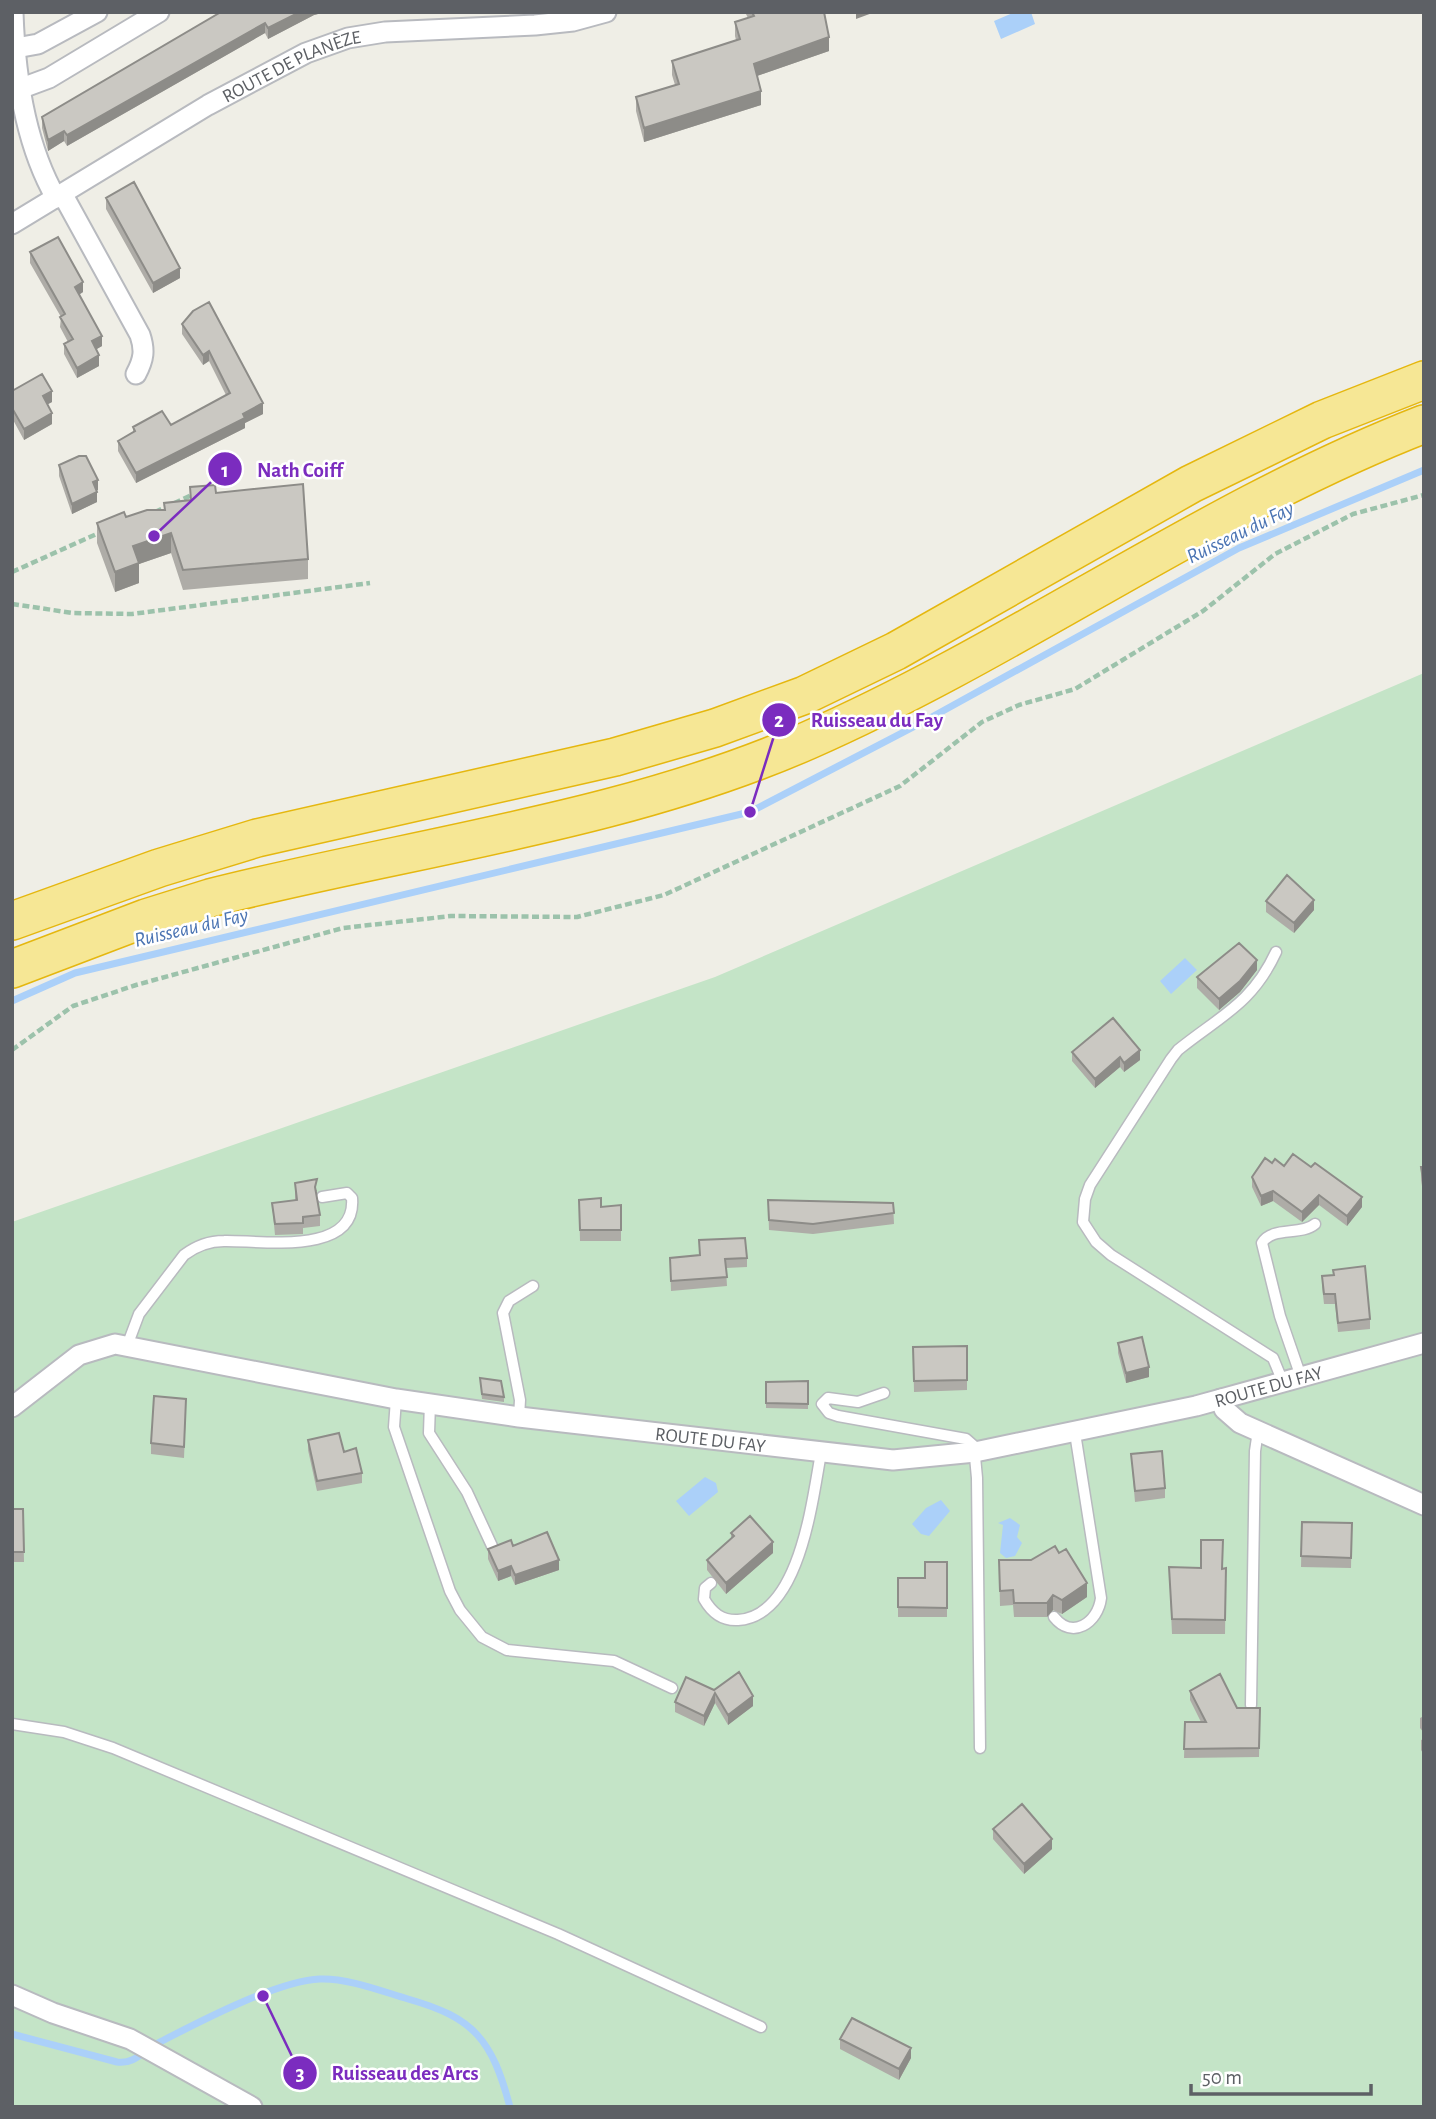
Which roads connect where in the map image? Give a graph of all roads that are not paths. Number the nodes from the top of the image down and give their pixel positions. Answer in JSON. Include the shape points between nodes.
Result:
{"nodes":[{"id":1,"x":97,"y":12,"type":"edge"},
{"id":2,"x":159,"y":12,"type":"edge"},
{"id":3,"x":606,"y":12,"type":"edge"},
{"id":4,"x":12,"y":14,"type":"edge"},
{"id":5,"x":16,"y":48,"type":"junction"},
{"id":6,"x":22,"y":88,"type":"junction"},
{"id":7,"x":60,"y":196,"type":"junction"},
{"id":8,"x":12,"y":224,"type":"edge"},
{"id":9,"x":136,"y":374,"type":"dead end"},
{"id":10,"x":1424,"y":380,"type":"edge"},
{"id":11,"x":1424,"y":424,"type":"edge"},
{"id":12,"x":12,"y":921,"type":"edge"},
{"id":13,"x":1276,"y":952,"type":"dead end"},
{"id":14,"x":12,"y":969,"type":"edge"},
{"id":15,"x":322,"y":1197,"type":"dead end"},
{"id":16,"x":1315,"y":1224,"type":"dead end"},
{"id":17,"x":533,"y":1286,"type":"dead end"},
{"id":18,"x":1424,"y":1343,"type":"edge"},
{"id":19,"x":127,"y":1346,"type":"junction"},
{"id":20,"x":1291,"y":1378,"type":"junction"},
{"id":21,"x":884,"y":1393,"type":"dead end"},
{"id":22,"x":397,"y":1399,"type":"junction"},
{"id":23,"x":1222,"y":1399,"type":"junction"},
{"id":24,"x":430,"y":1403,"type":"junction"},
{"id":25,"x":12,"y":1407,"type":"edge"},
{"id":26,"x":519,"y":1417,"type":"junction"},
{"id":27,"x":1258,"y":1431,"type":"junction"},
{"id":28,"x":1075,"y":1433,"type":"junction"},
{"id":29,"x":975,"y":1452,"type":"junction"},
{"id":30,"x":821,"y":1453,"type":"junction"},
{"id":31,"x":1424,"y":1505,"type":"edge"},
{"id":32,"x":492,"y":1546,"type":"edge"},
{"id":33,"x":711,"y":1583,"type":"dead end"},
{"id":34,"x":1054,"y":1617,"type":"dead end"},
{"id":35,"x":672,"y":1688,"type":"dead end"},
{"id":36,"x":1251,"y":1705,"type":"edge"},
{"id":37,"x":12,"y":1724,"type":"edge"},
{"id":38,"x":980,"y":1748,"type":"dead end"},
{"id":39,"x":12,"y":1995,"type":"edge"},
{"id":40,"x":761,"y":2027,"type":"dead end"},
{"id":41,"x":252,"y":2107,"type":"edge"}],
"edges":[{"from":1,"to":5,"type":"street","via":[[38,44]]},
{"from":2,"to":6,"type":"street","via":[[49,78]]},
{"from":3,"to":7,"type":"street","name":"ROUTE DE PLANÈZE","via":[[536,25],[348,38],[306,53],[220,99]]},
{"from":4,"to":5,"type":"street"},
{"from":5,"to":6,"type":"street"},
{"from":6,"to":7,"type":"street","via":[[37,159]]},
{"from":7,"to":8,"type":"street","name":"ROUTE DE PLANÈZE"},
{"from":7,"to":9,"type":"street","via":[[140,335],[143,362]]},
{"from":10,"to":12,"type":"highway","via":[[1322,419],[1191,484],[896,651],[792,699],[715,728],[615,757],[257,838]]},
{"from":11,"to":14,"type":"highway","via":[[1253,501],[904,696],[806,741],[617,804],[210,898]]},
{"from":13,"to":20,"type":"lane","via":[[1255,990],[1171,1059],[1090,1185],[1082,1210],[1087,1231],[1111,1255],[1273,1358]]},
{"from":15,"to":19,"type":"lane","via":[[347,1193],[352,1198],[347,1220],[323,1236],[276,1245],[222,1241],[184,1255],[139,1314]]},
{"from":16,"to":20,"type":"lane","via":[[1269,1235],[1262,1243]]},
{"from":17,"to":26,"type":"lane","via":[[509,1301],[503,1313],[520,1400]]},
{"from":18,"to":20,"type":"street","name":"ROUTE DU FAY"},
{"from":19,"to":22,"type":"street","name":"ROUTE DU FAY"},
{"from":19,"to":25,"type":"street","name":"ROUTE DU FAY","via":[[98,1347],[79,1355]]},
{"from":20,"to":23,"type":"street","name":"ROUTE DU FAY"},
{"from":21,"to":29,"type":"lane","via":[[858,1402],[828,1398],[822,1404],[838,1416],[966,1439]]},
{"from":22,"to":24,"type":"street","name":"ROUTE DU FAY"},
{"from":22,"to":35,"type":"lane","via":[[394,1427],[450,1591],[472,1627],[507,1650],[614,1661]]},
{"from":23,"to":27,"type":"street","via":[[1231,1418]]},
{"from":23,"to":28,"type":"street","name":"ROUTE DU FAY"},
{"from":24,"to":26,"type":"street","name":"ROUTE DU FAY"},
{"from":24,"to":32,"type":"lane","via":[[429,1433],[467,1492]]},
{"from":26,"to":30,"type":"street","name":"ROUTE DU FAY"},
{"from":27,"to":31,"type":"street"},
{"from":27,"to":36,"type":"lane"},
{"from":28,"to":29,"type":"street","name":"ROUTE DU FAY"},
{"from":28,"to":34,"type":"lane","via":[[1100,1609],[1094,1619],[1076,1628],[1065,1627]]},
{"from":29,"to":30,"type":"street","name":"ROUTE DU FAY","via":[[893,1460]]},
{"from":29,"to":38,"type":"lane"},
{"from":30,"to":33,"type":"lane","via":[[795,1567],[777,1599],[754,1617],[729,1620],[713,1612],[704,1599]]},
{"from":37,"to":40,"type":"lane","via":[[64,1732],[113,1748],[558,1934]]},
{"from":39,"to":41,"type":"street","via":[[141,2045]]}]}
